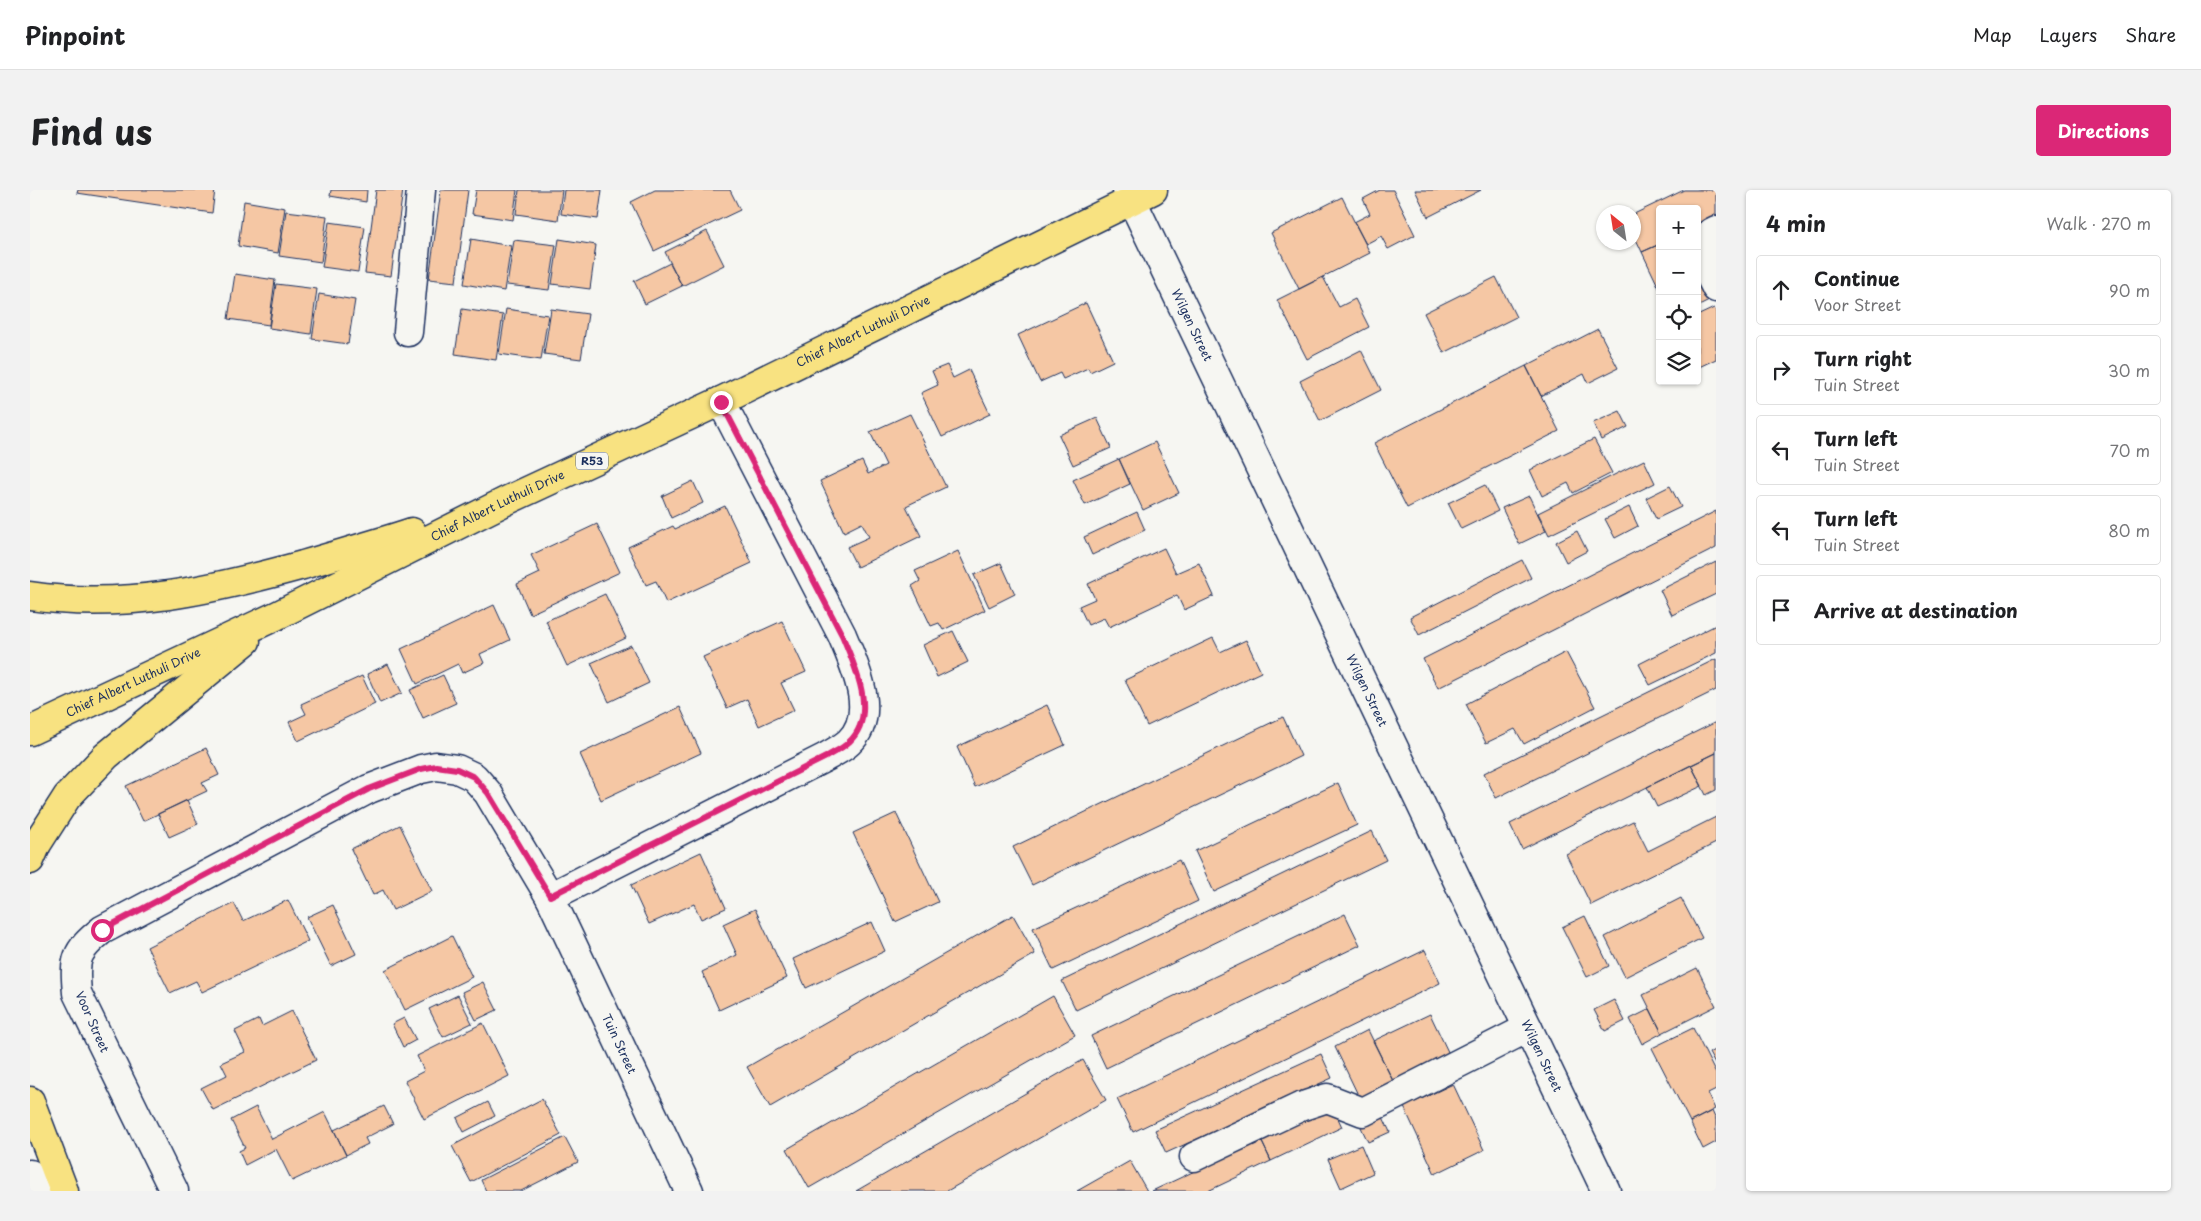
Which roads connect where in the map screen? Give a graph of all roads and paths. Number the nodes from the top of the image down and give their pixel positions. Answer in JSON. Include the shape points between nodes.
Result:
{"nodes":[{"id":1,"x":421,"y":190,"type":"edge"},
{"id":2,"x":1137,"y":194,"type":"edge"},
{"id":3,"x":1716,"y":230,"type":"edge"},
{"id":4,"x":1716,"y":288,"type":"edge"},
{"id":5,"x":408,"y":332,"type":"dead end"},
{"id":6,"x":721,"y":402,"type":"junction"},
{"id":7,"x":508,"y":500,"type":"junction"},
{"id":8,"x":30,"y":596,"type":"edge"},
{"id":9,"x":276,"y":616,"type":"junction"},
{"id":10,"x":30,"y":732,"type":"edge"},
{"id":11,"x":474,"y":777,"type":"joint"},
{"id":12,"x":30,"y":860,"type":"edge"},
{"id":13,"x":550,"y":896,"type":"junction"},
{"id":14,"x":1528,"y":1028,"type":"junction"},
{"id":15,"x":30,"y":1101,"type":"edge"},
{"id":16,"x":1194,"y":1157,"type":"dead end"},
{"id":17,"x":30,"y":1174,"type":"edge"},
{"id":18,"x":39,"y":1191,"type":"edge"},
{"id":19,"x":64,"y":1191,"type":"edge"},
{"id":20,"x":174,"y":1191,"type":"edge"},
{"id":21,"x":689,"y":1191,"type":"edge"},
{"id":22,"x":1606,"y":1191,"type":"edge"}],
"edges":[{"from":1,"to":5,"type":"street"},
{"from":2,"to":6,"type":"main road","name":"Chief Albert Luthuli Drive","number":"R53"},
{"from":2,"to":14,"type":"street","name":"Wilgen Street"},
{"from":3,"to":4,"type":"street","via":[[1702,242],[1700,256]]},
{"from":6,"to":7,"type":"main road","name":"Chief Albert Luthuli Drive","number":"R53"},
{"from":6,"to":13,"type":"street","via":[[842,635],[858,676],[863,708],[860,726],[850,742],[826,757]]},
{"from":7,"to":8,"type":"main road","via":[[378,544],[271,574],[165,597],[111,602]]},
{"from":7,"to":9,"type":"main road","name":"Chief Albert Luthuli Drive","number":"R53"},
{"from":9,"to":10,"type":"main road","name":"Chief Albert Luthuli Drive","number":"R53"},
{"from":9,"to":12,"type":"main road","via":[[106,756],[67,796]]},
{"from":11,"to":13,"type":"street","name":"Tuin Street","via":[[488,793]]},
{"from":11,"to":20,"type":"street","name":"Voor Street","via":[[457,769],[436,766],[369,789],[102,930],[84,945],[75,966],[77,994]]},
{"from":13,"to":21,"type":"street","name":"Tuin Street"},
{"from":14,"to":16,"type":"street","via":[[1363,1112],[1326,1098]]},
{"from":14,"to":22,"type":"street","name":"Wilgen Street"},
{"from":15,"to":19,"type":"main road"},
{"from":17,"to":18,"type":"street"}]}
